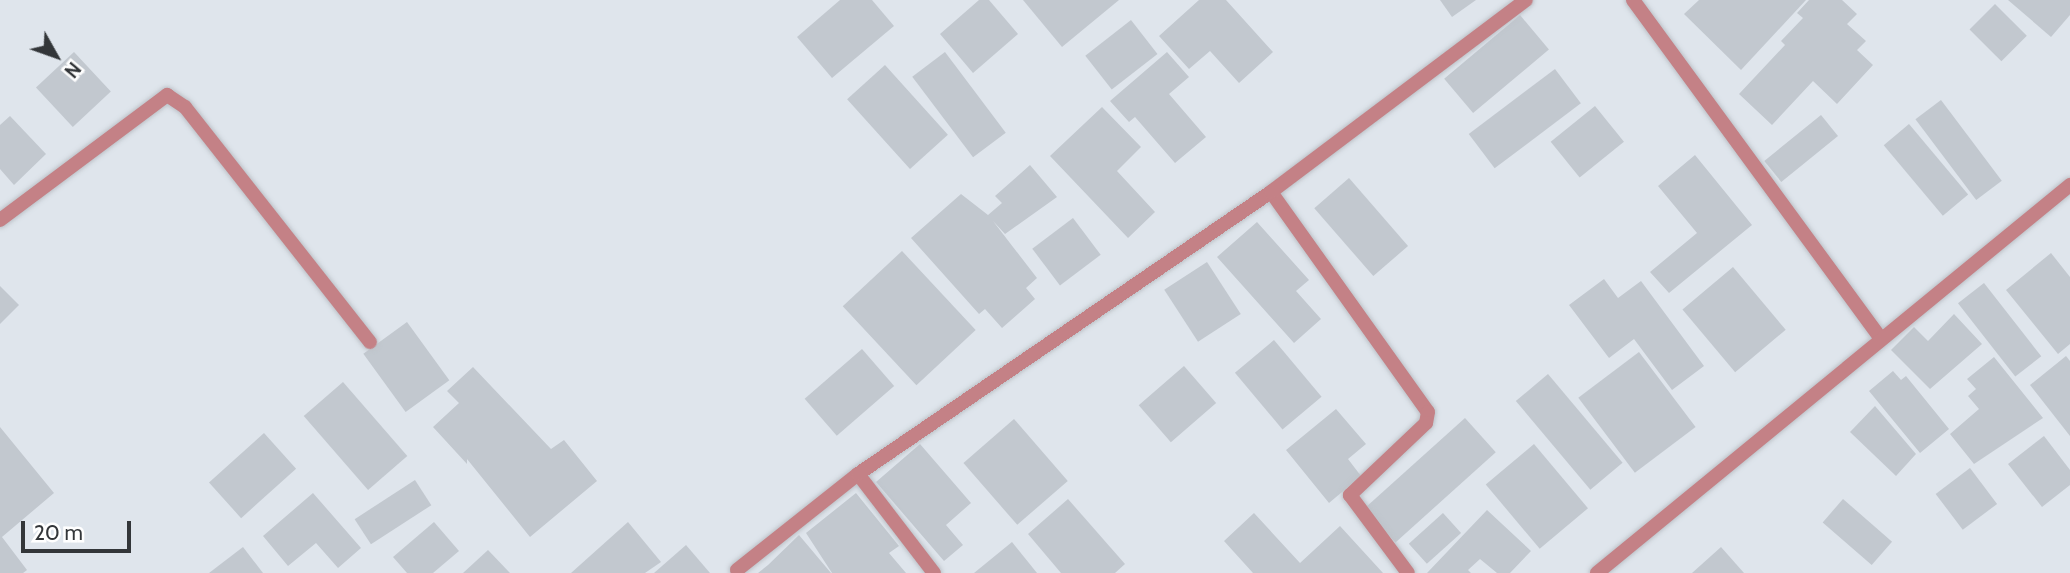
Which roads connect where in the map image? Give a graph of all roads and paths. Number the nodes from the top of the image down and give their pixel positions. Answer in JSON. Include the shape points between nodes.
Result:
{"nodes":[{"id":1,"x":1526,"y":0,"type":"edge"},
{"id":2,"x":1633,"y":0,"type":"edge"},
{"id":3,"x":2070,"y":185,"type":"edge"},
{"id":4,"x":1271,"y":192,"type":"junction"},
{"id":5,"x":0,"y":220,"type":"edge"},
{"id":6,"x":1881,"y":339,"type":"junction"},
{"id":7,"x":370,"y":342,"type":"dead end"},
{"id":8,"x":858,"y":474,"type":"junction"},
{"id":9,"x":737,"y":570,"type":"dead end"},
{"id":10,"x":934,"y":573,"type":"edge"},
{"id":11,"x":1408,"y":573,"type":"edge"},
{"id":12,"x":1597,"y":573,"type":"edge"}],
"edges":[{"from":1,"to":4,"type":"street"},
{"from":2,"to":6,"type":"street"},
{"from":3,"to":6,"type":"street"},
{"from":4,"to":8,"type":"street"},
{"from":4,"to":11,"type":"street","via":[[1428,412],[1426,423],[1350,495]]},
{"from":5,"to":7,"type":"street","via":[[167,95],[185,107]]},
{"from":6,"to":12,"type":"street"},
{"from":8,"to":9,"type":"street"},
{"from":8,"to":10,"type":"street"}]}
